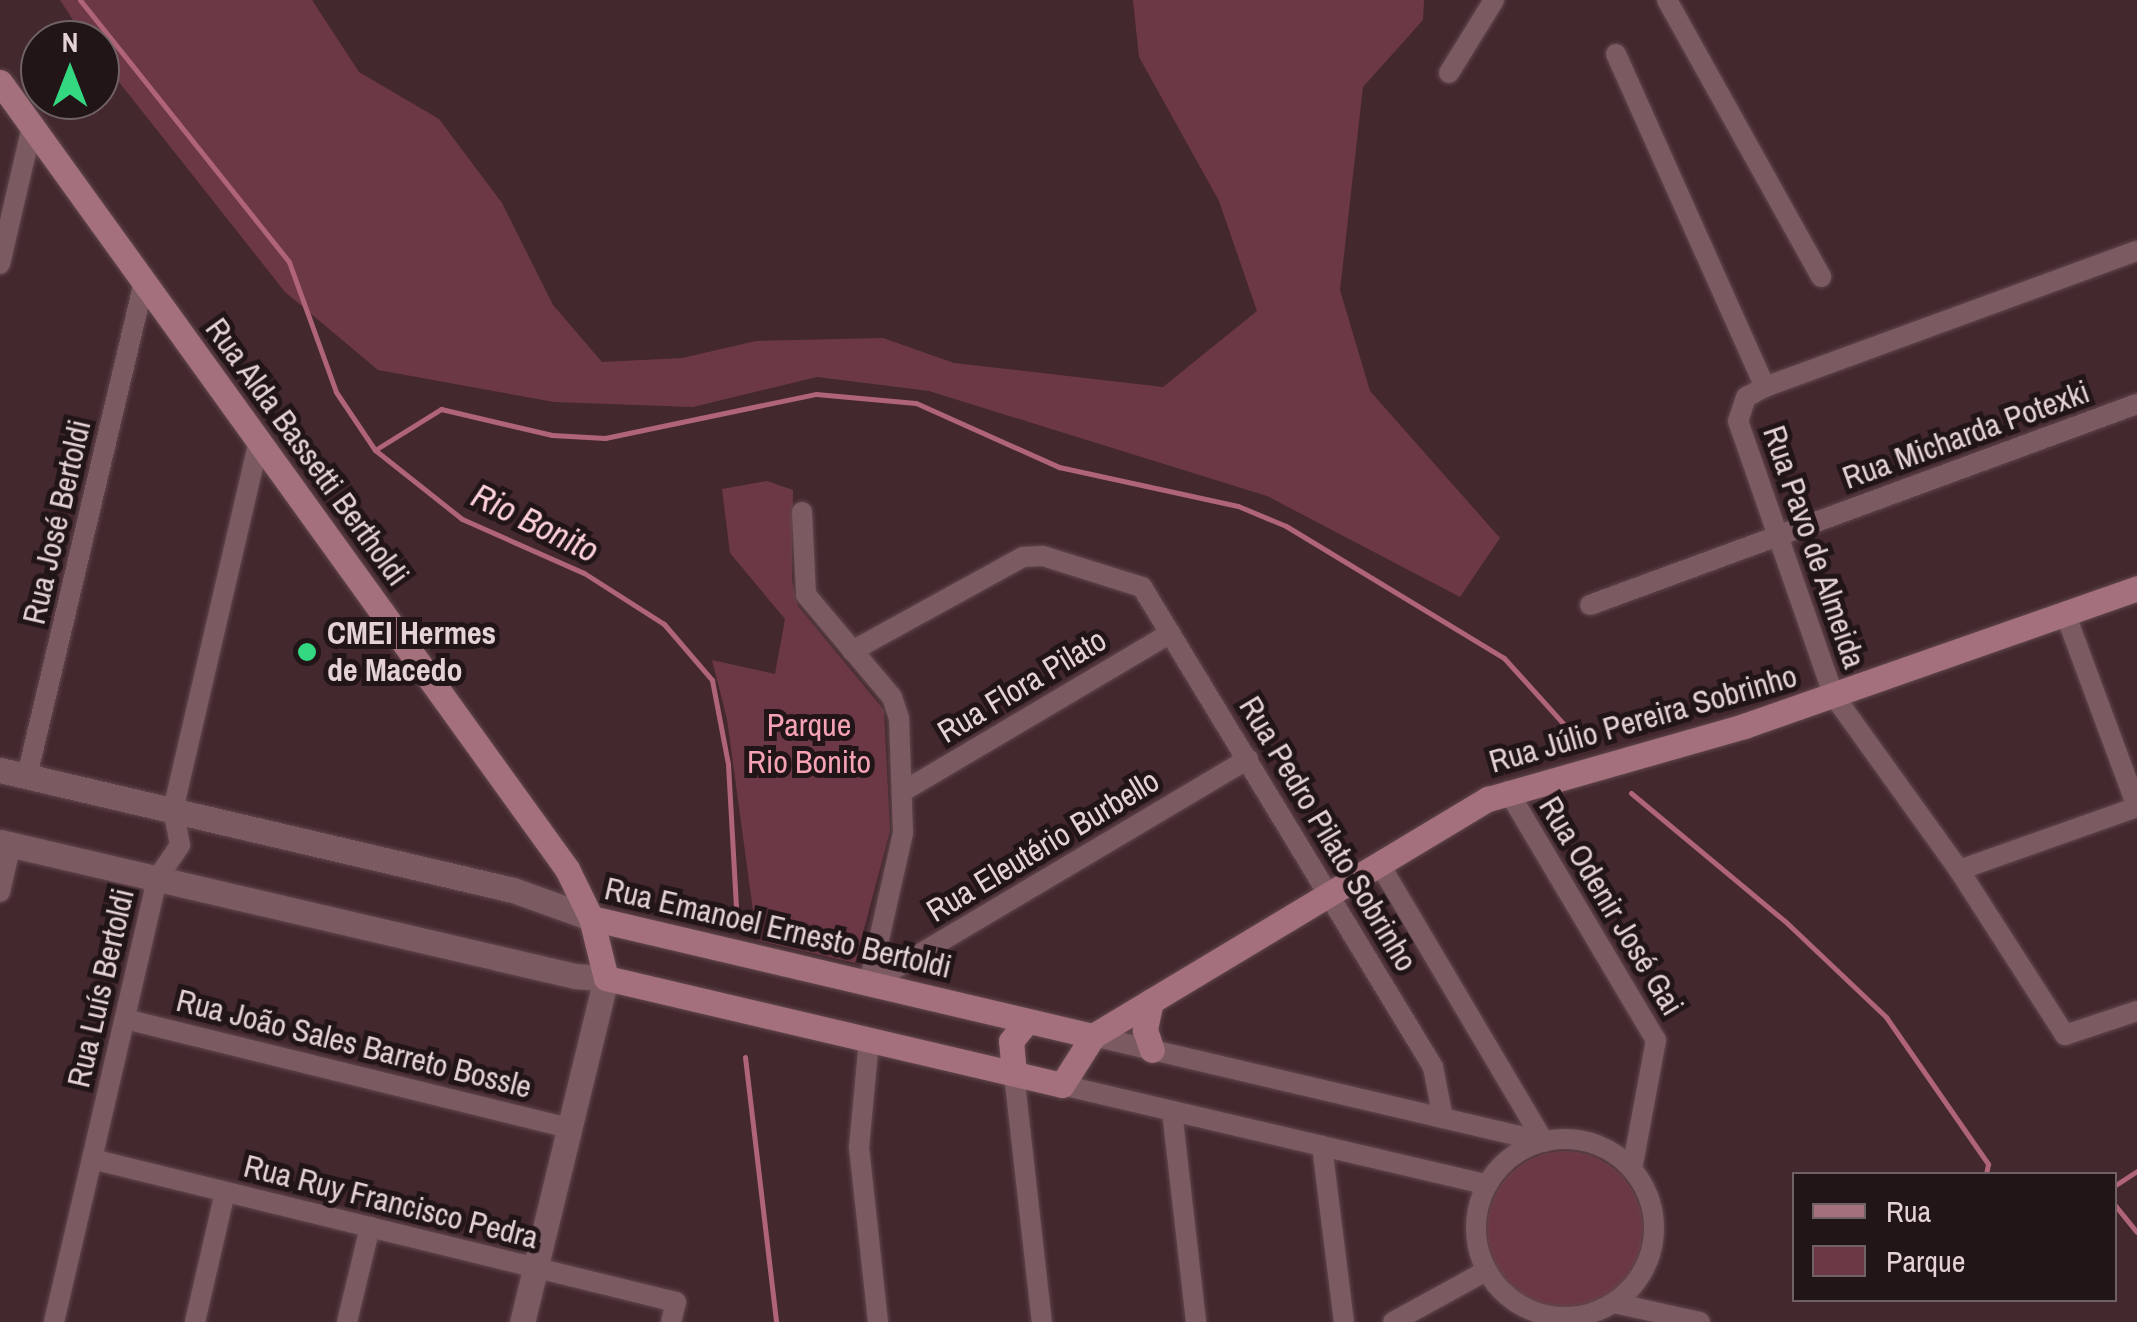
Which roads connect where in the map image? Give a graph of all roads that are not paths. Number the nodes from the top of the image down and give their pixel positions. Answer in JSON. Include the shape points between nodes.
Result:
{"nodes":[{"id":1,"x":1494,"y":0,"type":"edge"},
{"id":2,"x":1667,"y":0,"type":"edge"},
{"id":3,"x":1616,"y":54,"type":"dead end"},
{"id":4,"x":1449,"y":73,"type":"dead end"},
{"id":5,"x":0,"y":82,"type":"edge"},
{"id":6,"x":32,"y":127,"type":"junction"},
{"id":7,"x":2137,"y":251,"type":"edge"},
{"id":8,"x":0,"y":264,"type":"edge"},
{"id":9,"x":1821,"y":277,"type":"dead end"},
{"id":10,"x":144,"y":282,"type":"junction"},
{"id":11,"x":1766,"y":387,"type":"junction"},
{"id":12,"x":2137,"y":404,"type":"edge"},
{"id":13,"x":259,"y":441,"type":"junction"},
{"id":14,"x":802,"y":512,"type":"dead end"},
{"id":15,"x":1777,"y":535,"type":"junction"},
{"id":16,"x":2137,"y":588,"type":"edge"},
{"id":17,"x":1590,"y":605,"type":"dead end"},
{"id":18,"x":2065,"y":613,"type":"junction"},
{"id":19,"x":1172,"y":633,"type":"junction"},
{"id":20,"x":852,"y":651,"type":"junction"},
{"id":21,"x":1834,"y":696,"type":"junction"},
{"id":22,"x":1248,"y":760,"type":"junction"},
{"id":23,"x":0,"y":770,"type":"edge"},
{"id":24,"x":27,"y":776,"type":"junction"},
{"id":25,"x":1508,"y":791,"type":"junction"},
{"id":26,"x":902,"y":792,"type":"junction"},
{"id":27,"x":2137,"y":807,"type":"edge"},
{"id":28,"x":173,"y":810,"type":"junction"},
{"id":29,"x":6,"y":843,"type":"edge"},
{"id":30,"x":1378,"y":864,"type":"junction"},
{"id":31,"x":1960,"y":870,"type":"junction"},
{"id":32,"x":157,"y":878,"type":"junction"},
{"id":33,"x":0,"y":892,"type":"edge"},
{"id":34,"x":1328,"y":894,"type":"junction"},
{"id":35,"x":591,"y":918,"type":"junction"},
{"id":36,"x":606,"y":978,"type":"junction"},
{"id":37,"x":869,"y":984,"type":"junction"},
{"id":38,"x":1152,"y":1002,"type":"junction"},
{"id":39,"x":2137,"y":1011,"type":"edge"},
{"id":40,"x":125,"y":1018,"type":"junction"},
{"id":41,"x":1027,"y":1021,"type":"junction"},
{"id":42,"x":1093,"y":1036,"type":"junction"},
{"id":43,"x":869,"y":1040,"type":"junction"},
{"id":44,"x":1152,"y":1050,"type":"junction"},
{"id":45,"x":1014,"y":1074,"type":"junction"},
{"id":46,"x":1062,"y":1085,"type":"junction"},
{"id":47,"x":1172,"y":1111,"type":"junction"},
{"id":48,"x":1444,"y":1118,"type":"junction"},
{"id":49,"x":570,"y":1128,"type":"junction"},
{"id":50,"x":1544,"y":1142,"type":"junction"},
{"id":51,"x":1322,"y":1146,"type":"junction"},
{"id":52,"x":92,"y":1160,"type":"junction"},
{"id":53,"x":1632,"y":1169,"type":"junction"},
{"id":54,"x":1487,"y":1185,"type":"junction"},
{"id":55,"x":225,"y":1192,"type":"junction"},
{"id":56,"x":370,"y":1227,"type":"junction"},
{"id":57,"x":536,"y":1268,"type":"junction"},
{"id":58,"x":1486,"y":1271,"type":"junction"},
{"id":59,"x":1614,"y":1303,"type":"junction"},
{"id":60,"x":674,"y":1312,"type":"edge"},
{"id":61,"x":1546,"y":1319,"type":"edge"},
{"id":62,"x":54,"y":1322,"type":"edge"},
{"id":63,"x":194,"y":1322,"type":"edge"},
{"id":64,"x":347,"y":1322,"type":"edge"},
{"id":65,"x":522,"y":1322,"type":"edge"},
{"id":66,"x":878,"y":1322,"type":"edge"},
{"id":67,"x":1042,"y":1322,"type":"edge"},
{"id":68,"x":1196,"y":1322,"type":"edge"},
{"id":69,"x":1344,"y":1322,"type":"edge"},
{"id":70,"x":1393,"y":1322,"type":"edge"},
{"id":71,"x":1700,"y":1322,"type":"edge"}],
"edges":[{"from":1,"to":4,"type":"street"},
{"from":2,"to":9,"type":"street"},
{"from":3,"to":11,"type":"street","name":"Rua Pavo de Almeida"},
{"from":5,"to":6,"type":"main road","name":"Rua Alda Bassetti Bertholdi"},
{"from":6,"to":8,"type":"street"},
{"from":6,"to":10,"type":"main road","name":"Rua Alda Bassetti Bertholdi"},
{"from":7,"to":11,"type":"street"},
{"from":10,"to":13,"type":"main road","name":"Rua Alda Bassetti Bertholdi"},
{"from":10,"to":24,"type":"street","name":"Rua José Bertoldi"},
{"from":11,"to":15,"type":"street","name":"Rua Pavo de Almeida","via":[[1746,397],[1738,421]]},
{"from":12,"to":15,"type":"street","name":"Rua Micharda Potexki"},
{"from":13,"to":28,"type":"street","name":"Rua Luís Bertoldi"},
{"from":13,"to":35,"type":"main road","name":"Rua Alda Bassetti Bertholdi","via":[[567,869]]},
{"from":14,"to":20,"type":"street","via":[[802,587]]},
{"from":15,"to":17,"type":"street","name":"Rua Micharda Potexki"},
{"from":15,"to":21,"type":"street","name":"Rua Pavo de Almeida"},
{"from":16,"to":18,"type":"main road","name":"Rua Júlio Pereira Sobrinho"},
{"from":18,"to":21,"type":"main road","name":"Rua Júlio Pereira Sobrinho"},
{"from":18,"to":27,"type":"street"},
{"from":19,"to":20,"type":"street","name":"Rua Pedro Pilato Sobrinho","via":[[1142,587],[1043,556],[1023,557]]},
{"from":19,"to":22,"type":"street","name":"Rua Pedro Pilato Sobrinho"},
{"from":19,"to":26,"type":"street","name":"Rua Flora Pilato"},
{"from":20,"to":26,"type":"street","via":[[896,706]]},
{"from":21,"to":25,"type":"main road","name":"Rua Júlio Pereira Sobrinho"},
{"from":21,"to":31,"type":"street","name":"Rua Pavo de Almeida"},
{"from":22,"to":34,"type":"street","name":"Rua Pedro Pilato Sobrinho"},
{"from":22,"to":37,"type":"street","name":"Rua Eleutério Burbello"},
{"from":23,"to":24,"type":"street","name":"Rua Emanoel Ernesto Bertoldi"},
{"from":24,"to":28,"type":"street","name":"Rua Emanoel Ernesto Bertoldi"},
{"from":25,"to":30,"type":"main road","name":"Rua Júlio Pereira Sobrinho"},
{"from":25,"to":53,"type":"street","name":"Rua Odenir José Gai","via":[[1656,1040]]},
{"from":26,"to":37,"type":"street","via":[[901,846]]},
{"from":27,"to":31,"type":"street"},
{"from":28,"to":32,"type":"street","name":"Rua Luís Bertoldi","via":[[180,844]]},
{"from":28,"to":35,"type":"street","name":"Rua Emanoel Ernesto Bertoldi","via":[[513,890]]},
{"from":29,"to":32,"type":"street"},
{"from":29,"to":33,"type":"street"},
{"from":30,"to":34,"type":"main road","name":"Rua Júlio Pereira Sobrinho"},
{"from":30,"to":50,"type":"street","name":"Rua Pedro Pilato Sobrinho"},
{"from":31,"to":39,"type":"street","name":"Rua Pavo de Almeida","via":[[2065,1035]]},
{"from":32,"to":36,"type":"street","via":[[574,976]]},
{"from":32,"to":40,"type":"street","name":"Rua Luís Bertoldi"},
{"from":34,"to":38,"type":"main road","name":"Rua Júlio Pereira Sobrinho"},
{"from":34,"to":48,"type":"street","name":"Rua Pedro Pilato Sobrinho","via":[[1433,1067]]},
{"from":35,"to":36,"type":"main road","name":"Rua Alda Bassetti Bertholdi"},
{"from":35,"to":37,"type":"main road","name":"Rua Emanoel Ernesto Bertoldi"},
{"from":36,"to":43,"type":"main road"},
{"from":36,"to":49,"type":"street","name":"Rua Alda Bassetti Bertholdi"},
{"from":37,"to":41,"type":"main road","name":"Rua Emanoel Ernesto Bertoldi"},
{"from":38,"to":42,"type":"main road","name":"Rua Júlio Pereira Sobrinho"},
{"from":38,"to":44,"type":"main road","via":[[1145,1030]]},
{"from":40,"to":49,"type":"street","name":"Rua João Sales Barreto Bossle"},
{"from":40,"to":52,"type":"street","name":"Rua Luís Bertoldi"},
{"from":41,"to":42,"type":"main road","name":"Rua Emanoel Ernesto Bertoldi"},
{"from":41,"to":45,"type":"main road","via":[[1010,1041]]},
{"from":42,"to":44,"type":"street","name":"Rua Emanoel Ernesto Bertoldi"},
{"from":42,"to":46,"type":"main road"},
{"from":43,"to":45,"type":"main road"},
{"from":43,"to":66,"type":"street","via":[[859,1147]]},
{"from":44,"to":48,"type":"street","name":"Rua Emanoel Ernesto Bertoldi"},
{"from":45,"to":46,"type":"main road"},
{"from":45,"to":67,"type":"street"},
{"from":46,"to":47,"type":"street"},
{"from":47,"to":51,"type":"street"},
{"from":47,"to":68,"type":"street"},
{"from":48,"to":50,"type":"street","name":"Rua Emanoel Ernesto Bertoldi"},
{"from":49,"to":57,"type":"street","name":"Rua Alda Bassetti Bertholdi"},
{"from":50,"to":53,"type":"street","via":[[1592,1143]]},
{"from":50,"to":54,"type":"street","via":[[1502,1165]]},
{"from":51,"to":54,"type":"street"},
{"from":51,"to":69,"type":"street"},
{"from":52,"to":55,"type":"street","name":"Rua Ruy Francisco Pedra"},
{"from":52,"to":62,"type":"street","name":"Rua Luís Bertoldi"},
{"from":53,"to":59,"type":"street","via":[[1646,1190],[1654,1240],[1647,1265]]},
{"from":54,"to":58,"type":"street","via":[[1476,1213]]},
{"from":55,"to":56,"type":"street","name":"Rua Ruy Francisco Pedra"},
{"from":55,"to":63,"type":"street"},
{"from":56,"to":57,"type":"street","name":"Rua Ruy Francisco Pedra"},
{"from":56,"to":64,"type":"street"},
{"from":57,"to":60,"type":"street","name":"Rua Ruy Francisco Pedra"},
{"from":57,"to":65,"type":"street","name":"Rua Alda Bassetti Bertholdi"},
{"from":58,"to":61,"type":"street","via":[[1514,1300]]},
{"from":58,"to":70,"type":"street"},
{"from":59,"to":61,"type":"street","via":[[1594,1313]]},
{"from":59,"to":71,"type":"street"}]}
